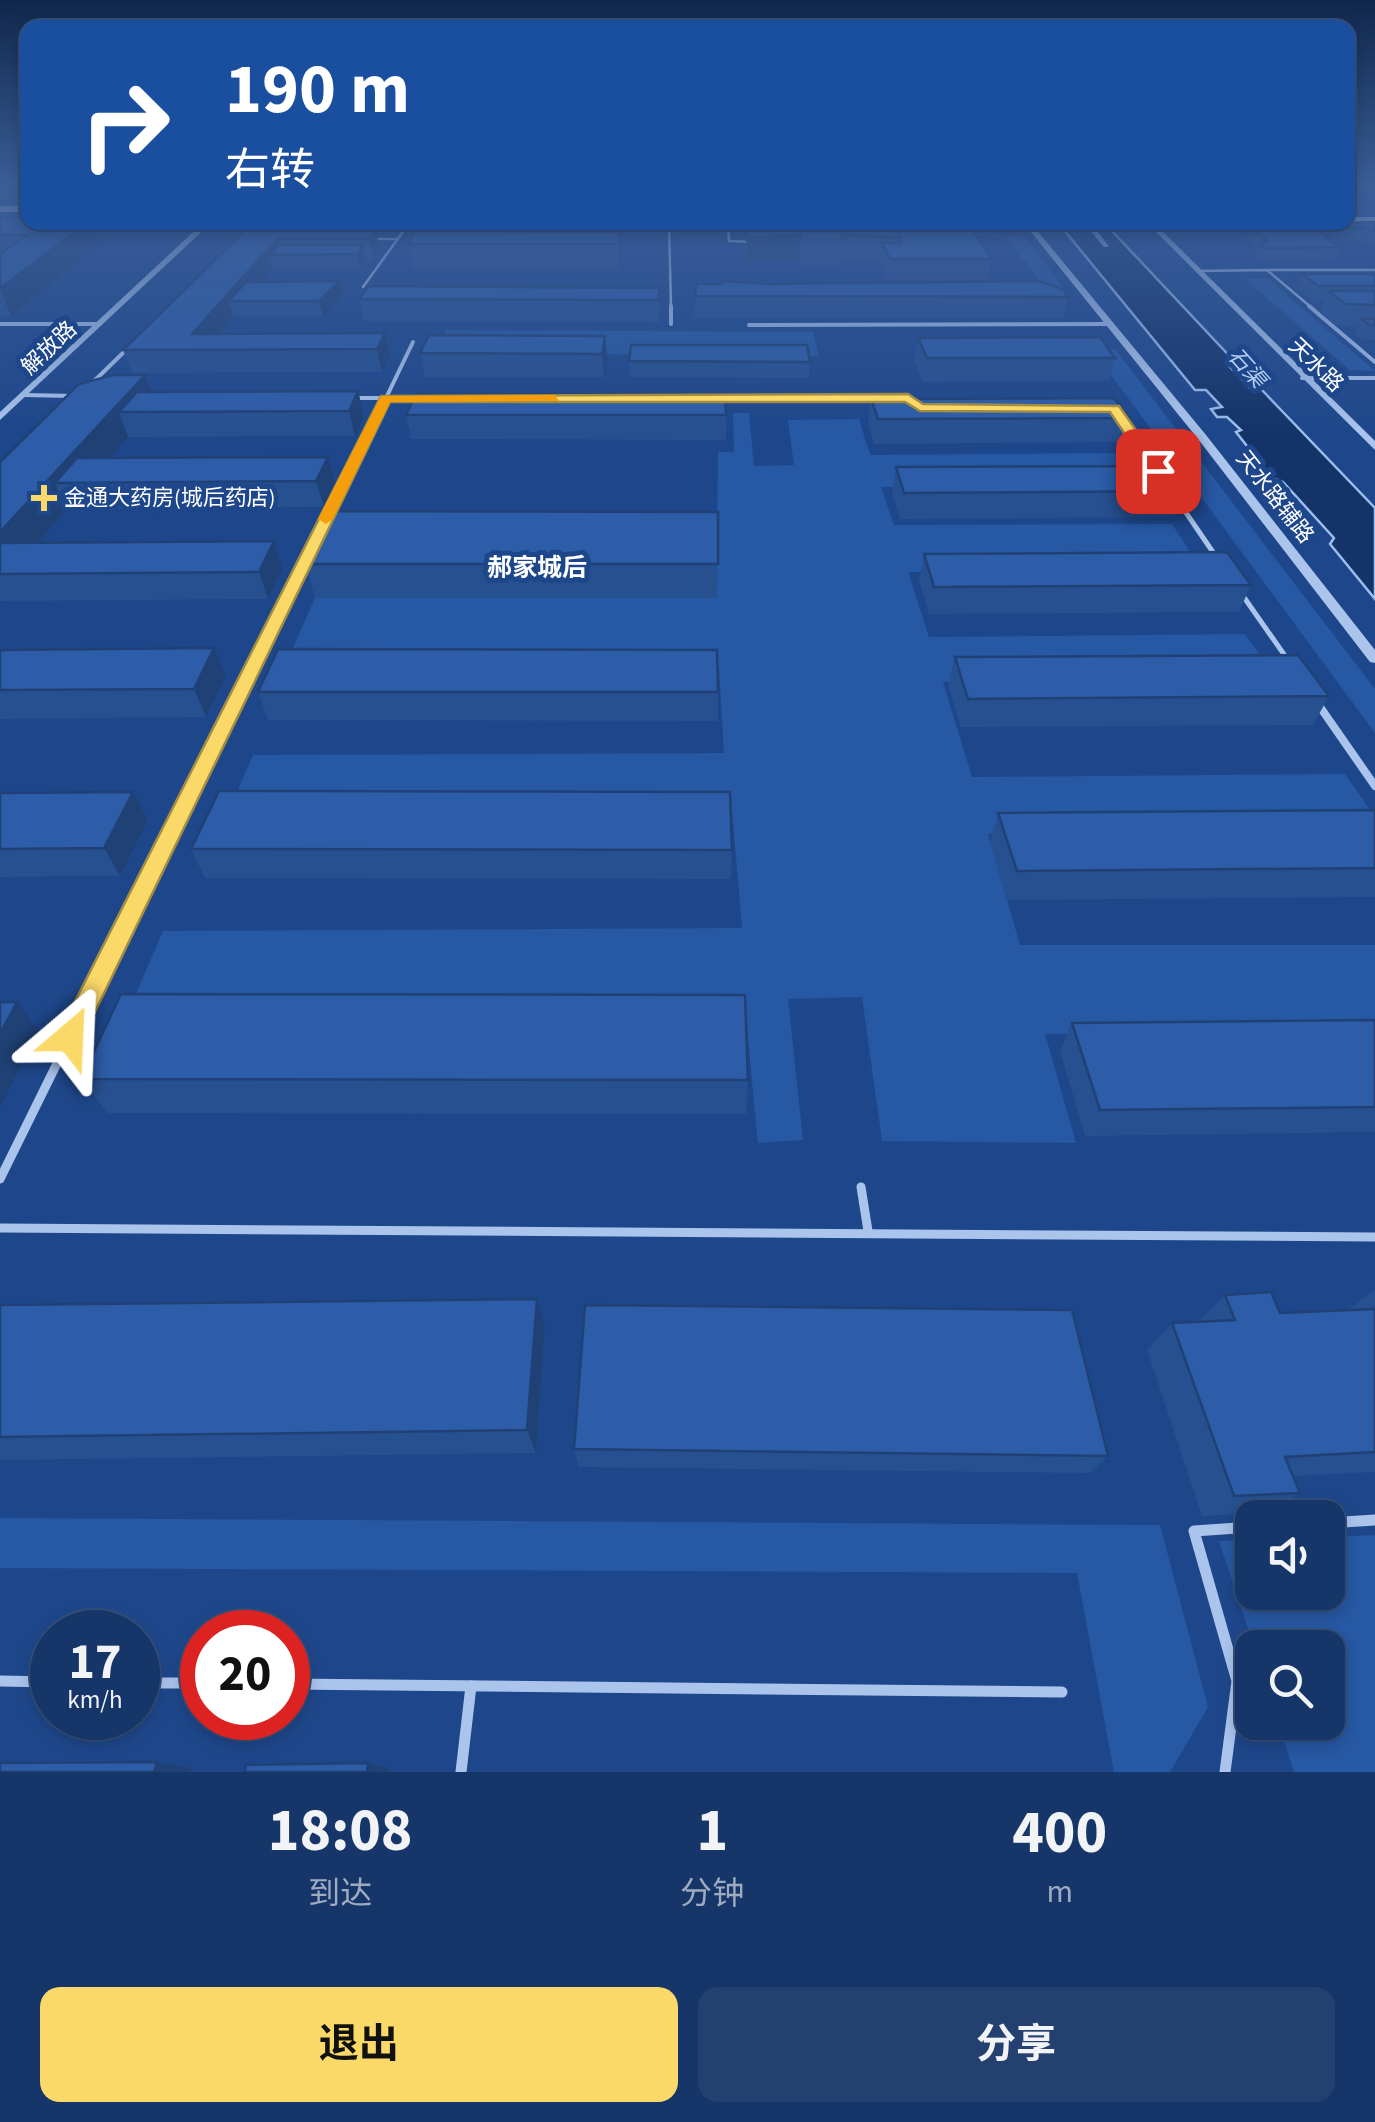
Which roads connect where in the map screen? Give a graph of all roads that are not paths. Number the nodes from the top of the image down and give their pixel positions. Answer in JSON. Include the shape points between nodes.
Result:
{"nodes":[{"id":1,"x":162,"y":267,"type":"edge"},
{"id":2,"x":378,"y":267,"type":"edge"},
{"id":3,"x":670,"y":267,"type":"edge"},
{"id":4,"x":1062,"y":267,"type":"edge"},
{"id":5,"x":1193,"y":267,"type":"edge"},
{"id":6,"x":1267,"y":270,"type":"junction"},
{"id":7,"x":1375,"y":270,"type":"edge"},
{"id":8,"x":1197,"y":271,"type":"junction"},
{"id":9,"x":363,"y":288,"type":"edge"},
{"id":10,"x":0,"y":324,"type":"edge"},
{"id":11,"x":102,"y":324,"type":"junction"},
{"id":12,"x":671,"y":324,"type":"dead end"},
{"id":13,"x":1109,"y":324,"type":"junction"},
{"id":14,"x":749,"y":325,"type":"edge"},
{"id":15,"x":413,"y":342,"type":"dead end"},
{"id":16,"x":132,"y":344,"type":"edge"},
{"id":17,"x":1375,"y":362,"type":"edge"},
{"id":18,"x":1302,"y":378,"type":"junction"},
{"id":19,"x":1375,"y":378,"type":"edge"},
{"id":20,"x":24,"y":395,"type":"junction"},
{"id":21,"x":80,"y":396,"type":"junction"},
{"id":22,"x":94,"y":396,"type":"edge"},
{"id":23,"x":346,"y":398,"type":"edge"},
{"id":24,"x":386,"y":398,"type":"junction"},
{"id":25,"x":425,"y":398,"type":"edge"},
{"id":26,"x":703,"y":399,"type":"edge"},
{"id":27,"x":762,"y":399,"type":"junction"},
{"id":28,"x":920,"y":408,"type":"edge"},
{"id":29,"x":1114,"y":408,"type":"edge"},
{"id":30,"x":66,"y":409,"type":"edge"},
{"id":31,"x":764,"y":411,"type":"dead end"},
{"id":32,"x":0,"y":417,"type":"edge"},
{"id":33,"x":1375,"y":447,"type":"edge"},
{"id":34,"x":1228,"y":573,"type":"edge"},
{"id":35,"x":1239,"y":589,"type":"edge"},
{"id":36,"x":1375,"y":659,"type":"edge"},
{"id":37,"x":1296,"y":671,"type":"edge"},
{"id":38,"x":1307,"y":688,"type":"edge"},
{"id":39,"x":1375,"y":786,"type":"edge"},
{"id":40,"x":0,"y":1179,"type":"edge"},
{"id":41,"x":861,"y":1187,"type":"dead end"},
{"id":42,"x":0,"y":1228,"type":"edge"},
{"id":43,"x":868,"y":1231,"type":"junction"},
{"id":44,"x":1375,"y":1237,"type":"edge"},
{"id":45,"x":1375,"y":1520,"type":"edge"},
{"id":46,"x":1345,"y":1521,"type":"edge"},
{"id":47,"x":1235,"y":1528,"type":"edge"},
{"id":48,"x":0,"y":1681,"type":"edge"},
{"id":49,"x":30,"y":1682,"type":"edge"},
{"id":50,"x":310,"y":1684,"type":"edge"},
{"id":51,"x":471,"y":1686,"type":"junction"},
{"id":52,"x":1062,"y":1692,"type":"dead end"},
{"id":53,"x":461,"y":1772,"type":"edge"},
{"id":54,"x":1224,"y":1772,"type":"edge"}],
"edges":[{"from":1,"to":11,"type":"street","name":"解放路"},
{"from":2,"to":9,"type":"lane"},
{"from":3,"to":12,"type":"lane"},
{"from":4,"to":13,"type":"street","name":"天水路辅路"},
{"from":5,"to":8,"type":"street","name":"天水路"},
{"from":6,"to":7,"type":"lane"},
{"from":6,"to":8,"type":"lane"},
{"from":6,"to":17,"type":"lane"},
{"from":8,"to":18,"type":"street","name":"天水路"},
{"from":10,"to":11,"type":"lane"},
{"from":11,"to":20,"type":"street","name":"解放路"},
{"from":13,"to":14,"type":"lane"},
{"from":13,"to":36,"type":"street","name":"天水路辅路"},
{"from":15,"to":24,"type":"lane"},
{"from":16,"to":21,"type":"lane"},
{"from":18,"to":19,"type":"lane"},
{"from":18,"to":33,"type":"street","name":"天水路"},
{"from":20,"to":21,"type":"lane"},
{"from":20,"to":32,"type":"street","name":"解放路"},
{"from":21,"to":22,"type":"lane"},
{"from":21,"to":30,"type":"lane"},
{"from":23,"to":24,"type":"lane"},
{"from":24,"to":25,"type":"lane"},
{"from":24,"to":40,"type":"lane"},
{"from":26,"to":27,"type":"lane"},
{"from":27,"to":28,"type":"lane","via":[[908,398]]},
{"from":27,"to":31,"type":"lane"},
{"from":29,"to":34,"type":"lane"},
{"from":35,"to":37,"type":"lane"},
{"from":38,"to":39,"type":"lane"},
{"from":41,"to":43,"type":"lane"},
{"from":42,"to":43,"type":"lane"},
{"from":43,"to":44,"type":"lane"},
{"from":45,"to":46,"type":"lane"},
{"from":47,"to":54,"type":"lane","via":[[1194,1531],[1237,1682]]},
{"from":48,"to":49,"type":"lane"},
{"from":50,"to":51,"type":"lane"},
{"from":51,"to":52,"type":"lane"},
{"from":51,"to":53,"type":"lane"}]}
